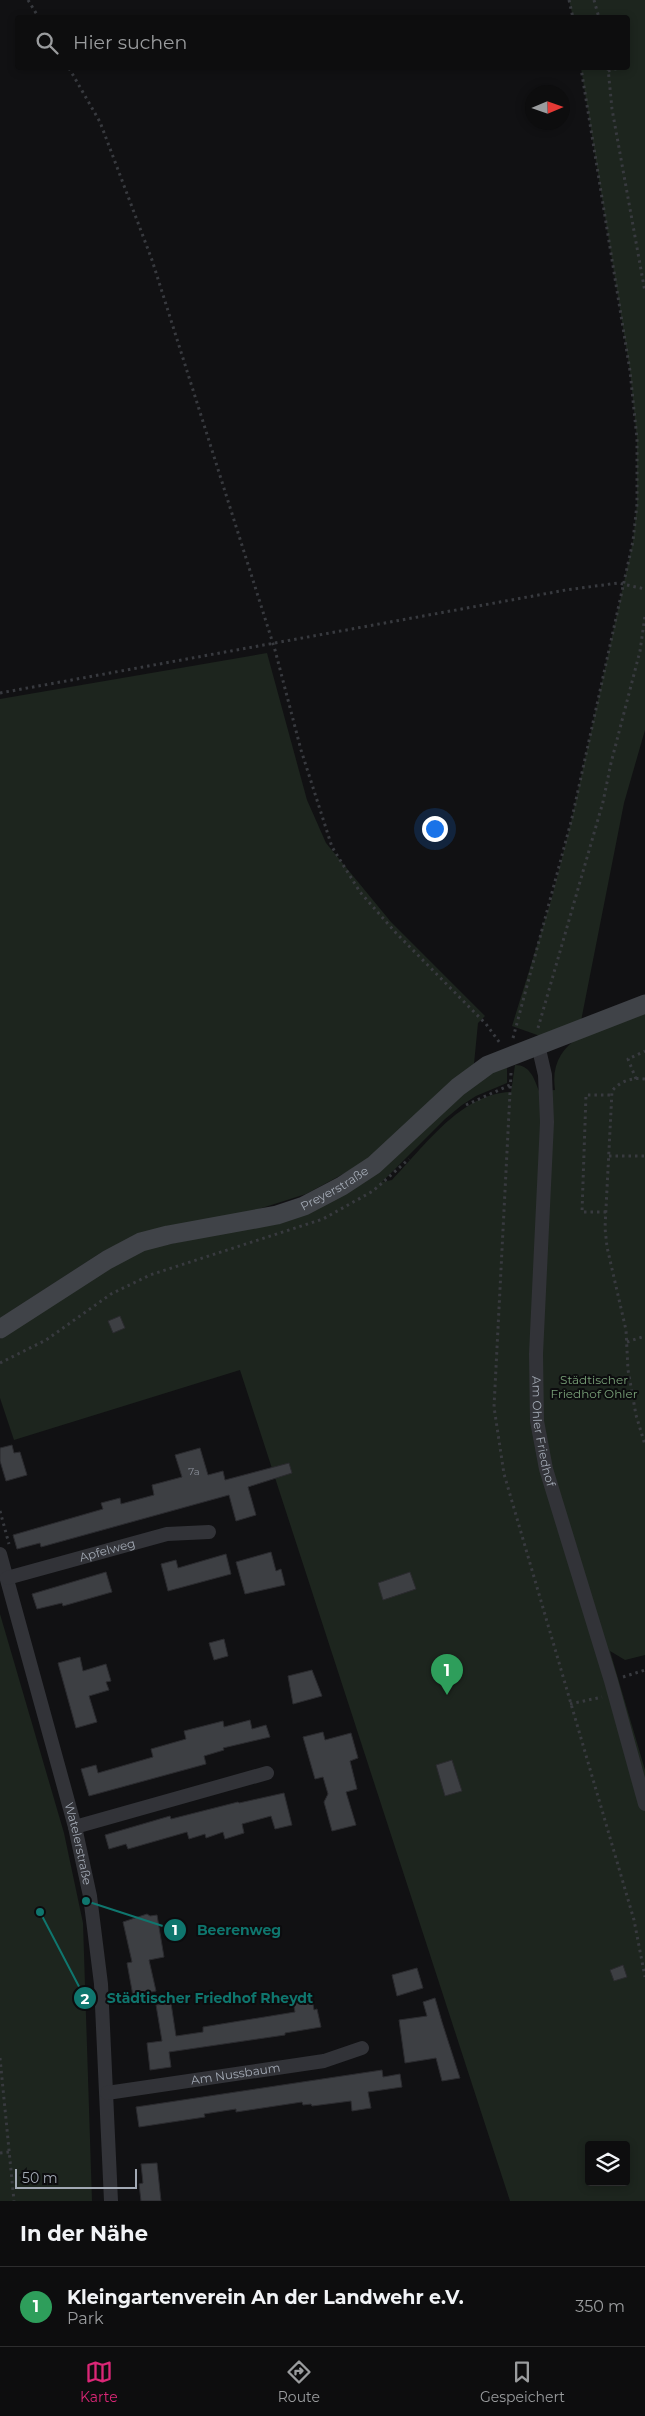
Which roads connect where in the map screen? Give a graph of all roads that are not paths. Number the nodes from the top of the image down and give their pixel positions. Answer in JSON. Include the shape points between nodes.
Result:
{"nodes":[{"id":1,"x":645,"y":1004,"type":"edge"},
{"id":2,"x":538,"y":1045,"type":"junction"},
{"id":3,"x":0,"y":1330,"type":"edge"},
{"id":4,"x":209,"y":1532,"type":"dead end"},
{"id":5,"x":0,"y":1554,"type":"edge"},
{"id":6,"x":7,"y":1578,"type":"junction"},
{"id":7,"x":267,"y":1773,"type":"dead end"},
{"id":8,"x":645,"y":1804,"type":"edge"},
{"id":9,"x":75,"y":1827,"type":"junction"},
{"id":10,"x":362,"y":2048,"type":"dead end"},
{"id":11,"x":107,"y":2093,"type":"junction"},
{"id":12,"x":111,"y":2201,"type":"edge"}],
"edges":[{"from":1,"to":2,"type":"main road","name":"Preyerstraße"},
{"from":2,"to":3,"type":"main road","name":"Preyerstraße","via":[[472,1075],[397,1146],[342,1186],[304,1206],[277,1214],[141,1242],[100,1264]]},
{"from":2,"to":8,"type":"street","name":"Am Ohler Friedhof","via":[[545,1075],[547,1122],[536,1354],[537,1420],[546,1469]]},
{"from":4,"to":6,"type":"street","name":"Apfelweg","via":[[167,1534]]},
{"from":5,"to":6,"type":"street","name":"Watelerstraße"},
{"from":6,"to":9,"type":"street","name":"Watelerstraße"},
{"from":7,"to":9,"type":"street"},
{"from":9,"to":11,"type":"street","name":"Watelerstraße","via":[[90,1896],[98,1955]]},
{"from":10,"to":11,"type":"street","name":"Am Nussbaum","via":[[324,2061]]},
{"from":11,"to":12,"type":"street","name":"Watelerstraße"}]}
